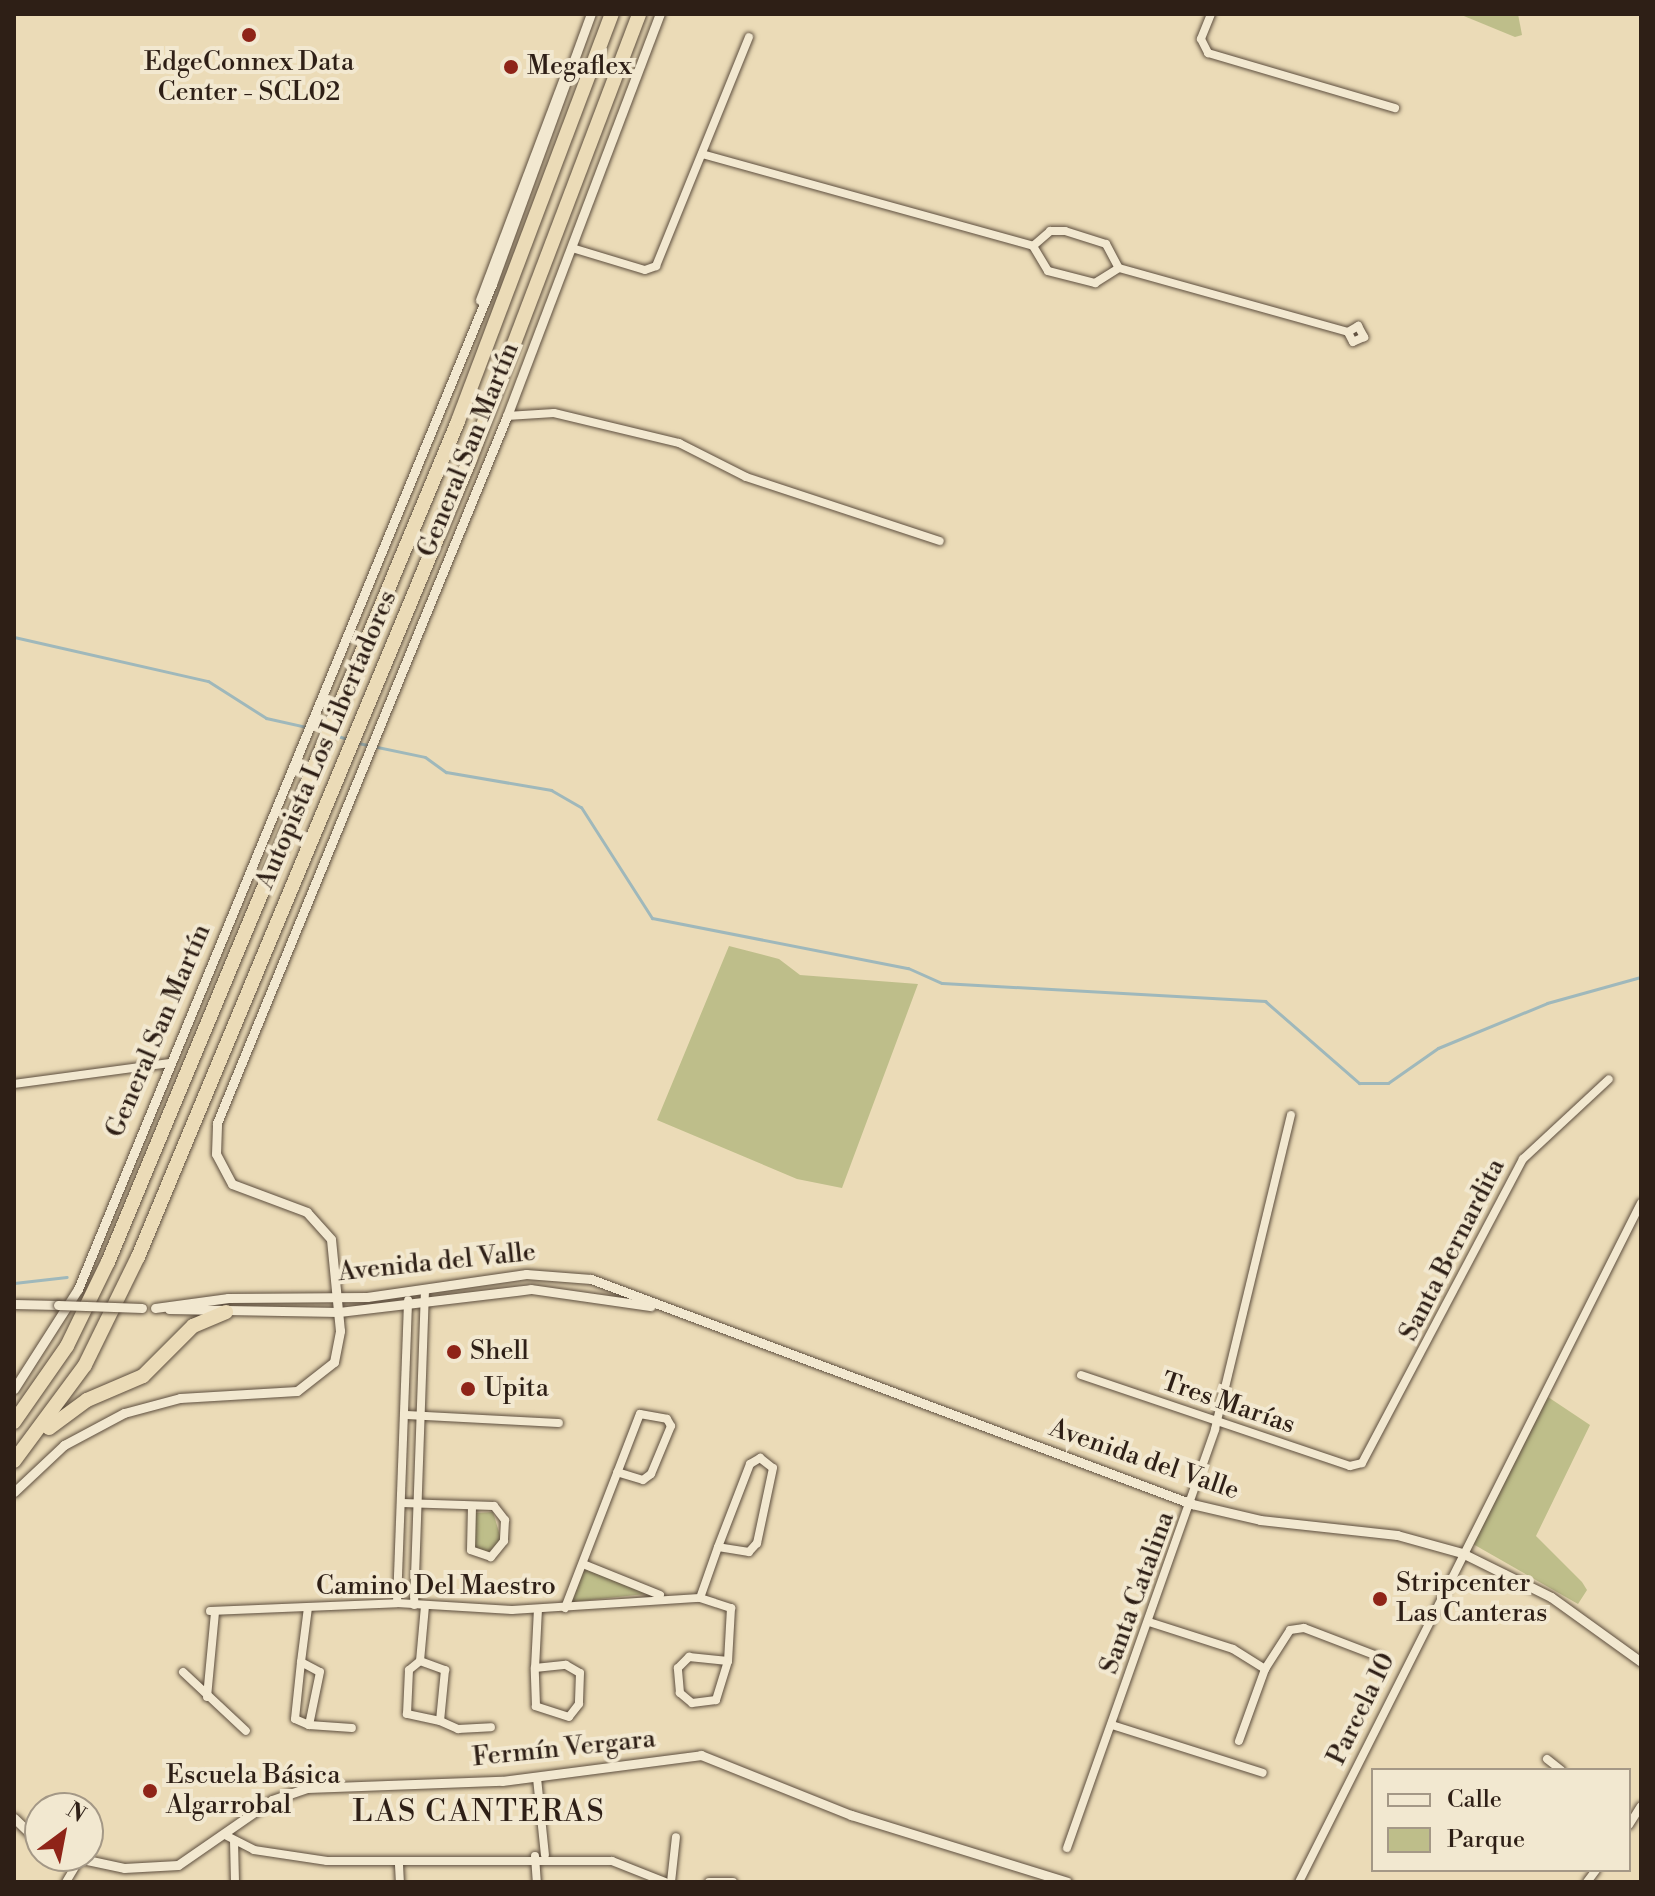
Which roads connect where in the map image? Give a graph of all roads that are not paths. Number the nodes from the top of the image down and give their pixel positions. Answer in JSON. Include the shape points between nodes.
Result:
{"nodes":[{"id":1,"x":591,"y":14,"type":"edge"},
{"id":2,"x":612,"y":14,"type":"edge"},
{"id":3,"x":639,"y":14,"type":"edge"},
{"id":4,"x":660,"y":14,"type":"edge"},
{"id":5,"x":1211,"y":14,"type":"edge"},
{"id":6,"x":749,"y":37,"type":"dead end"},
{"id":7,"x":1395,"y":108,"type":"dead end"},
{"id":8,"x":702,"y":154,"type":"junction"},
{"id":9,"x":1033,"y":246,"type":"junction"},
{"id":10,"x":572,"y":248,"type":"junction"},
{"id":11,"x":1119,"y":268,"type":"junction"},
{"id":12,"x":1348,"y":332,"type":"dead end"},
{"id":13,"x":507,"y":416,"type":"junction"},
{"id":14,"x":940,"y":541,"type":"dead end"},
{"id":15,"x":170,"y":1063,"type":"junction"},
{"id":16,"x":1609,"y":1079,"type":"dead end"},
{"id":17,"x":14,"y":1084,"type":"edge"},
{"id":18,"x":1291,"y":1115,"type":"dead end"},
{"id":19,"x":1641,"y":1203,"type":"edge"},
{"id":20,"x":425,"y":1289,"type":"junction"},
{"id":21,"x":408,"y":1292,"type":"junction"},
{"id":22,"x":338,"y":1297,"type":"junction"},
{"id":23,"x":14,"y":1304,"type":"edge"},
{"id":24,"x":424,"y":1304,"type":"junction"},
{"id":25,"x":409,"y":1306,"type":"junction"},
{"id":26,"x":155,"y":1308,"type":"junction"},
{"id":27,"x":670,"y":1310,"type":"junction"},
{"id":28,"x":226,"y":1312,"type":"junction"},
{"id":29,"x":339,"y":1312,"type":"junction"},
{"id":30,"x":1081,"y":1375,"type":"dead end"},
{"id":31,"x":14,"y":1388,"type":"edge"},
{"id":32,"x":406,"y":1415,"type":"junction"},
{"id":33,"x":424,"y":1416,"type":"junction"},
{"id":34,"x":14,"y":1422,"type":"edge"},
{"id":35,"x":1217,"y":1422,"type":"junction"},
{"id":36,"x":559,"y":1423,"type":"dead end"},
{"id":37,"x":14,"y":1461,"type":"edge"},
{"id":38,"x":1362,"y":1463,"type":"joint"},
{"id":39,"x":617,"y":1472,"type":"junction"},
{"id":40,"x":14,"y":1492,"type":"edge"},
{"id":41,"x":402,"y":1503,"type":"junction"},
{"id":42,"x":419,"y":1503,"type":"junction"},
{"id":43,"x":1192,"y":1504,"type":"junction"},
{"id":44,"x":472,"y":1506,"type":"junction"},
{"id":45,"x":718,"y":1547,"type":"junction"},
{"id":46,"x":1462,"y":1553,"type":"junction"},
{"id":47,"x":583,"y":1564,"type":"junction"},
{"id":48,"x":663,"y":1596,"type":"junction"},
{"id":49,"x":700,"y":1598,"type":"junction"},
{"id":50,"x":397,"y":1603,"type":"junction"},
{"id":51,"x":414,"y":1605,"type":"junction"},
{"id":52,"x":425,"y":1606,"type":"junction"},
{"id":53,"x":308,"y":1607,"type":"junction"},
{"id":54,"x":565,"y":1608,"type":"junction"},
{"id":55,"x":538,"y":1609,"type":"junction"},
{"id":56,"x":1149,"y":1622,"type":"junction"},
{"id":57,"x":1380,"y":1657,"type":"dead end"},
{"id":58,"x":420,"y":1661,"type":"junction"},
{"id":59,"x":728,"y":1661,"type":"junction"},
{"id":60,"x":301,"y":1662,"type":"junction"},
{"id":61,"x":1641,"y":1662,"type":"edge"},
{"id":62,"x":535,"y":1668,"type":"junction"},
{"id":63,"x":1265,"y":1669,"type":"junction"},
{"id":64,"x":183,"y":1672,"type":"dead end"},
{"id":65,"x":207,"y":1697,"type":"junction"},
{"id":66,"x":440,"y":1721,"type":"junction"},
{"id":67,"x":309,"y":1725,"type":"junction"},
{"id":68,"x":1112,"y":1725,"type":"junction"},
{"id":69,"x":491,"y":1727,"type":"dead end"},
{"id":70,"x":352,"y":1728,"type":"dead end"},
{"id":71,"x":246,"y":1731,"type":"dead end"},
{"id":72,"x":1239,"y":1741,"type":"dead end"},
{"id":73,"x":1547,"y":1759,"type":"dead end"},
{"id":74,"x":1558,"y":1768,"type":"edge"},
{"id":75,"x":1263,"y":1773,"type":"dead end"},
{"id":76,"x":537,"y":1778,"type":"junction"},
{"id":77,"x":676,"y":1837,"type":"dead end"},
{"id":78,"x":230,"y":1838,"type":"junction"},
{"id":79,"x":1067,"y":1848,"type":"dead end"},
{"id":80,"x":540,"y":1856,"type":"junction"},
{"id":81,"x":104,"y":1862,"type":"edge"},
{"id":82,"x":399,"y":1865,"type":"junction"},
{"id":83,"x":235,"y":1882,"type":"edge"},
{"id":84,"x":400,"y":1882,"type":"edge"},
{"id":85,"x":537,"y":1882,"type":"edge"},
{"id":86,"x":668,"y":1882,"type":"edge"},
{"id":87,"x":709,"y":1882,"type":"edge"},
{"id":88,"x":733,"y":1882,"type":"edge"},
{"id":89,"x":1067,"y":1882,"type":"edge"},
{"id":90,"x":1299,"y":1882,"type":"edge"}],
"edges":[{"from":1,"to":15,"type":"street","name":"General San Martín","via":[[474,325]]},
{"from":2,"to":34,"type":"highway","name":"Autopista Los Libertadores","via":[[484,355],[100,1282],[56,1365]]},
{"from":3,"to":37,"type":"highway","name":"Autopista Los Libertadores","via":[[366,709],[119,1300],[71,1388]]},
{"from":4,"to":10,"type":"street","name":"General San Martín"},
{"from":5,"to":7,"type":"street","via":[[1201,39],[1208,53]]},
{"from":6,"to":8,"type":"street"},
{"from":8,"to":9,"type":"street"},
{"from":8,"to":10,"type":"street","via":[[656,266],[645,270]]},
{"from":9,"to":11,"type":"street","via":[[1048,271],[1095,283]]},
{"from":9,"to":11,"type":"street","via":[[1050,231],[1065,231],[1106,244]]},
{"from":10,"to":13,"type":"street","name":"General San Martín"},
{"from":11,"to":12,"type":"street"},
{"from":13,"to":14,"type":"street","via":[[554,413],[679,443],[746,477]]},
{"from":13,"to":22,"type":"street","name":"General San Martín","via":[[214,1141],[220,1167],[237,1188],[302,1209],[325,1228]]},
{"from":15,"to":17,"type":"street"},
{"from":15,"to":31,"type":"street","name":"General San Martín","via":[[73,1302]]},
{"from":16,"to":38,"type":"street","name":"Santa Bernardita","via":[[1523,1159]]},
{"from":18,"to":35,"type":"street","name":"Santa Catalina"},
{"from":19,"to":46,"type":"street","name":"Parcela 10"},
{"from":20,"to":21,"type":"street","name":"Avenida del Valle"},
{"from":20,"to":24,"type":"street"},
{"from":20,"to":27,"type":"street","name":"Avenida del Valle","via":[[559,1274],[607,1283]]},
{"from":21,"to":22,"type":"street","name":"Avenida del Valle"},
{"from":21,"to":25,"type":"street"},
{"from":22,"to":26,"type":"street","name":"Avenida del Valle","via":[[228,1298]]},
{"from":22,"to":29,"type":"street","name":"General San Martín"},
{"from":23,"to":26,"type":"street","name":"Avenida del Valle","bridge":true},
{"from":24,"to":25,"type":"street","name":"Avenida del Valle"},
{"from":24,"to":27,"type":"street","name":"Avenida del Valle","via":[[547,1289]]},
{"from":24,"to":33,"type":"street"},
{"from":25,"to":29,"type":"street","name":"Avenida del Valle"},
{"from":25,"to":32,"type":"street"},
{"from":26,"to":28,"type":"street","name":"Avenida del Valle"},
{"from":27,"to":43,"type":"street","name":"Avenida del Valle"},
{"from":28,"to":29,"type":"street","name":"Avenida del Valle"},
{"from":28,"to":37,"type":"highway","via":[[193,1326],[143,1376],[65,1415]]},
{"from":29,"to":40,"type":"street","name":"General San Martín","via":[[337,1354],[310,1386],[135,1408],[64,1445]]},
{"from":30,"to":35,"type":"street","name":"Tres Marías"},
{"from":32,"to":33,"type":"street"},
{"from":32,"to":41,"type":"street"},
{"from":33,"to":36,"type":"street"},
{"from":33,"to":42,"type":"street"},
{"from":35,"to":38,"type":"street","name":"Tres Marías","via":[[1350,1466]]},
{"from":35,"to":43,"type":"street","name":"Santa Catalina"},
{"from":39,"to":39,"type":"street","via":[[640,1414],[667,1419],[671,1426],[651,1474],[643,1480]]},
{"from":39,"to":47,"type":"street"},
{"from":41,"to":42,"type":"street"},
{"from":41,"to":50,"type":"street"},
{"from":42,"to":44,"type":"street"},
{"from":42,"to":51,"type":"street"},
{"from":43,"to":46,"type":"street","name":"Avenida del Valle","via":[[1260,1520],[1397,1535]]},
{"from":43,"to":56,"type":"street","name":"Santa Catalina"},
{"from":44,"to":44,"type":"street","via":[[471,1550],[491,1557],[504,1541],[505,1520],[494,1506]]},
{"from":45,"to":45,"type":"street","via":[[754,1549],[772,1472],[766,1459],[750,1464]]},
{"from":45,"to":49,"type":"street"},
{"from":46,"to":61,"type":"street","name":"Avenida del Valle","via":[[1551,1597]]},
{"from":46,"to":90,"type":"street","name":"Parcela 10"},
{"from":47,"to":48,"type":"street","name":"Camino Del Maestro"},
{"from":47,"to":54,"type":"street"},
{"from":48,"to":49,"type":"street","name":"Camino Del Maestro"},
{"from":48,"to":54,"type":"street","name":"Camino Del Maestro"},
{"from":49,"to":59,"type":"street","name":"Camino Del Maestro","via":[[731,1608]]},
{"from":50,"to":51,"type":"street","name":"Camino Del Maestro"},
{"from":50,"to":53,"type":"street","name":"Camino Del Maestro"},
{"from":51,"to":52,"type":"street","name":"Camino Del Maestro"},
{"from":52,"to":55,"type":"street","name":"Camino Del Maestro"},
{"from":52,"to":58,"type":"street"},
{"from":53,"to":60,"type":"street"},
{"from":53,"to":65,"type":"street","name":"Camino Del Maestro","via":[[212,1612]]},
{"from":54,"to":55,"type":"street","name":"Camino Del Maestro"},
{"from":55,"to":62,"type":"street"},
{"from":56,"to":63,"type":"street","via":[[1227,1646]]},
{"from":56,"to":68,"type":"street","name":"Santa Catalina"},
{"from":57,"to":63,"type":"street","via":[[1297,1627]]},
{"from":58,"to":66,"type":"street","via":[[445,1670]]},
{"from":58,"to":66,"type":"street","via":[[409,1670],[407,1714]]},
{"from":59,"to":59,"type":"street","name":"Camino Del Maestro","via":[[683,1661],[677,1680],[684,1699],[716,1700]]},
{"from":60,"to":67,"type":"street","via":[[295,1719]]},
{"from":60,"to":67,"type":"street","via":[[320,1672]]},
{"from":62,"to":62,"type":"street","via":[[536,1706],[569,1717],[579,1704],[580,1673],[566,1665]]},
{"from":63,"to":72,"type":"street"},
{"from":64,"to":65,"type":"street"},
{"from":65,"to":71,"type":"street"},
{"from":66,"to":69,"type":"street","via":[[458,1729]]},
{"from":67,"to":70,"type":"street"},
{"from":68,"to":75,"type":"street"},
{"from":68,"to":79,"type":"street","name":"Santa Catalina"},
{"from":73,"to":74,"type":"street"},
{"from":76,"to":78,"type":"street","name":"Fermín Vergara","via":[[307,1788],[272,1800]]},
{"from":76,"to":80,"type":"street"},
{"from":76,"to":89,"type":"street","name":"Fermín Vergara","via":[[708,1756],[851,1815]]},
{"from":77,"to":86,"type":"street"},
{"from":78,"to":81,"type":"street","name":"Fermín Vergara","via":[[190,1861],[164,1867]]},
{"from":78,"to":82,"type":"street","via":[[269,1854]]},
{"from":78,"to":83,"type":"street"},
{"from":80,"to":82,"type":"street"},
{"from":80,"to":85,"type":"street"},
{"from":80,"to":86,"type":"street","via":[[612,1861]]},
{"from":82,"to":84,"type":"street"},
{"from":87,"to":88,"type":"street"}]}
